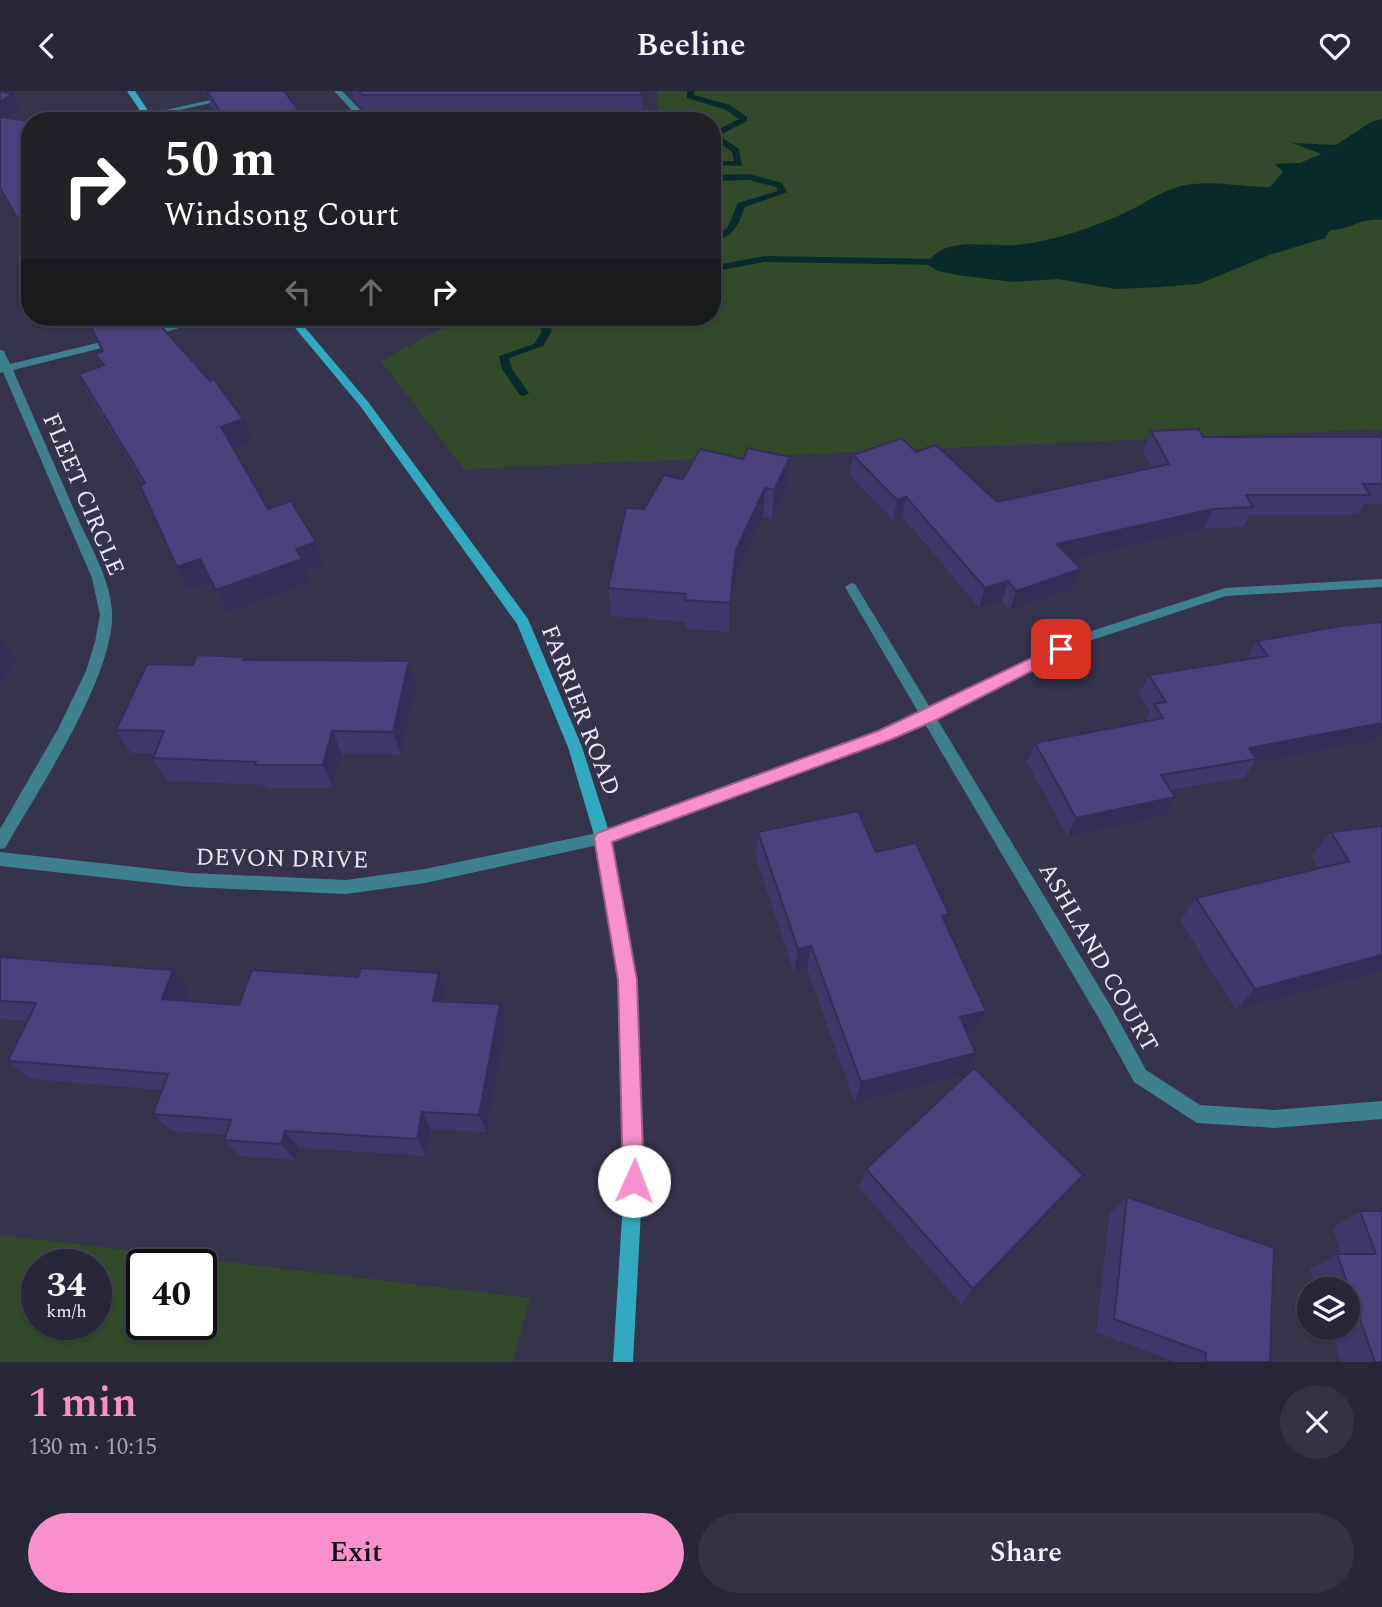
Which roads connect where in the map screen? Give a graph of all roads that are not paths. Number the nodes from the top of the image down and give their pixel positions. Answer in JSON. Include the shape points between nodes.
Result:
{"nodes":[{"id":1,"x":131,"y":91,"type":"edge"},
{"id":2,"x":262,"y":91,"type":"edge"},
{"id":3,"x":338,"y":91,"type":"edge"},
{"id":4,"x":145,"y":112,"type":"edge"},
{"id":5,"x":174,"y":112,"type":"edge"},
{"id":6,"x":358,"y":112,"type":"edge"},
{"id":7,"x":178,"y":326,"type":"edge"},
{"id":8,"x":299,"y":326,"type":"edge"},
{"id":9,"x":0,"y":353,"type":"edge"},
{"id":10,"x":4,"y":369,"type":"edge"},
{"id":11,"x":1382,"y":583,"type":"edge"},
{"id":12,"x":851,"y":587,"type":"dead end"},
{"id":13,"x":929,"y":716,"type":"junction"},
{"id":14,"x":603,"y":838,"type":"junction"},
{"id":15,"x":0,"y":843,"type":"edge"},
{"id":16,"x":0,"y":859,"type":"edge"},
{"id":17,"x":1382,"y":1110,"type":"edge"},
{"id":18,"x":623,"y":1362,"type":"edge"}],
"edges":[{"from":1,"to":4,"type":"street"},
{"from":2,"to":5,"type":"street"},
{"from":3,"to":6,"type":"street"},
{"from":7,"to":10,"type":"street"},
{"from":8,"to":14,"type":"street","name":"FARRIER ROAD","via":[[365,405],[523,622],[575,747]]},
{"from":9,"to":10,"type":"street","name":"FLEET CIRCLE"},
{"from":10,"to":15,"type":"street","name":"FLEET CIRCLE","via":[[99,578],[106,613],[100,652],[83,694]]},
{"from":11,"to":13,"type":"street","name":"DEVON DRIVE","via":[[1225,592],[1084,638]]},
{"from":12,"to":13,"type":"street","name":"ASHLAND COURT"},
{"from":13,"to":14,"type":"street","name":"DEVON DRIVE"},
{"from":13,"to":17,"type":"street","name":"ASHLAND COURT","via":[[1140,1076],[1197,1114],[1275,1119]]},
{"from":14,"to":16,"type":"street","name":"DEVON DRIVE","via":[[425,876],[346,887],[190,880]]},
{"from":14,"to":18,"type":"street","name":"FARRIER ROAD","via":[[628,980],[635,1153]]}]}
